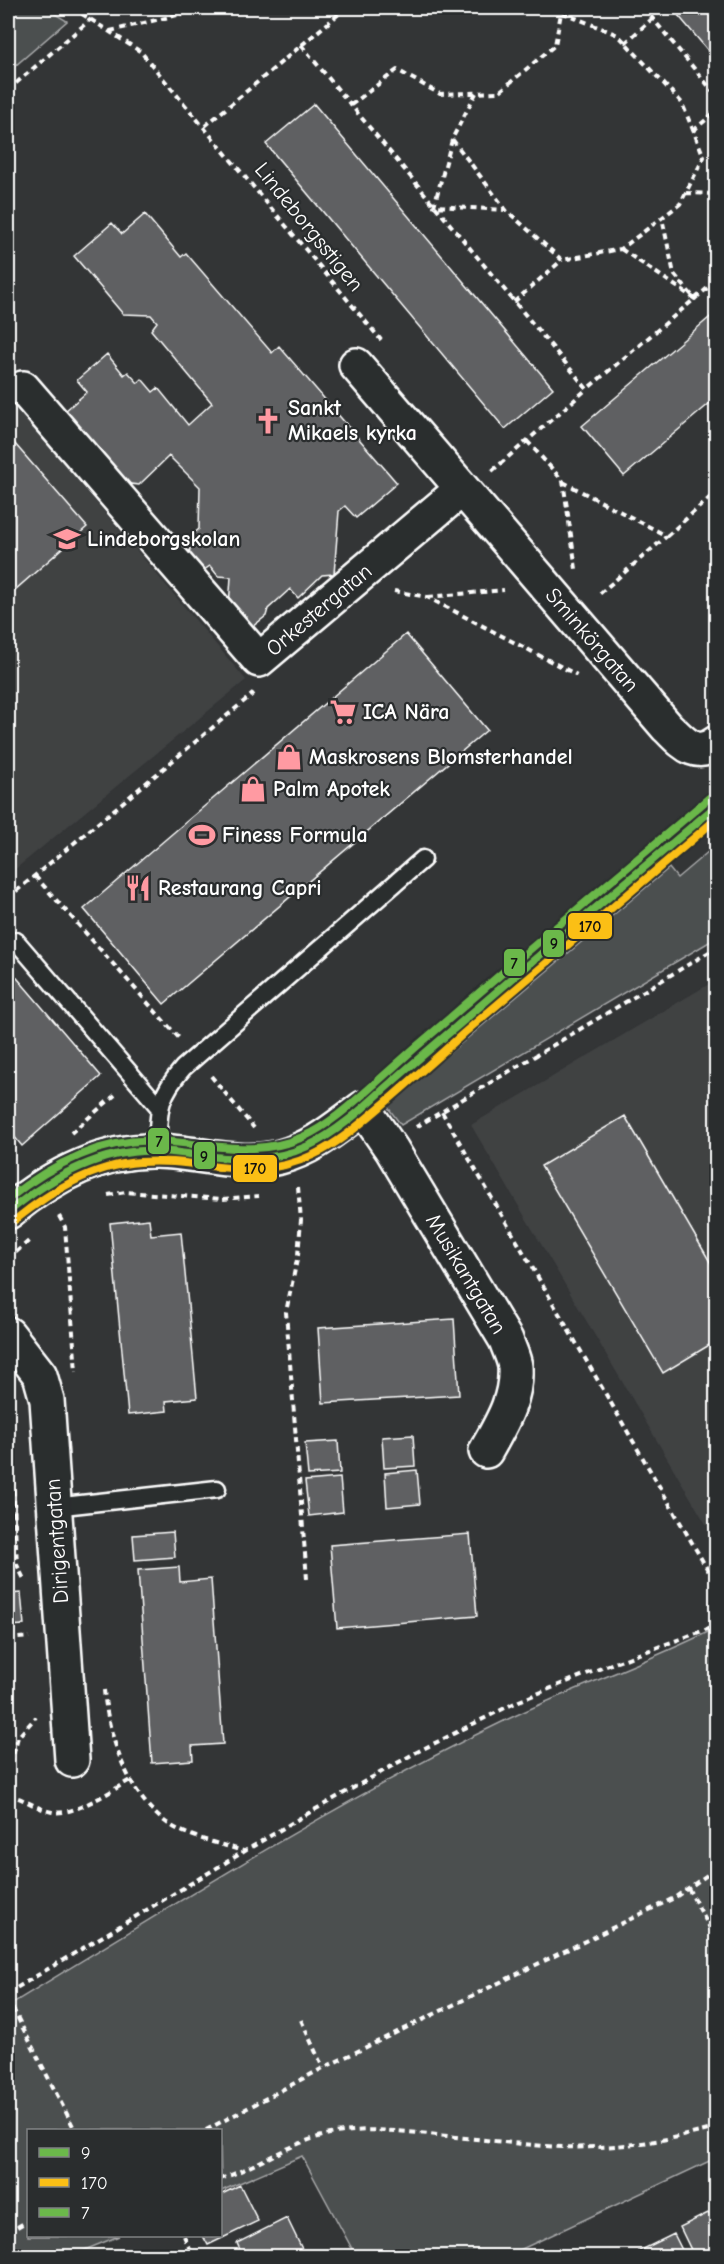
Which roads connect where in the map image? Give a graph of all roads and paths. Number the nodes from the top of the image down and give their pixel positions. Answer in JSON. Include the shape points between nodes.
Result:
{"nodes":[{"id":1,"x":75,"y":8,"type":"edge"},
{"id":2,"x":207,"y":8,"type":"edge"},
{"id":3,"x":346,"y":8,"type":"edge"},
{"id":4,"x":644,"y":8,"type":"edge"},
{"id":5,"x":561,"y":10,"type":"edge"},
{"id":6,"x":653,"y":18,"type":"junction"},
{"id":7,"x":91,"y":19,"type":"junction"},
{"id":8,"x":110,"y":31,"type":"junction"},
{"id":9,"x":625,"y":43,"type":"junction"},
{"id":10,"x":301,"y":45,"type":"junction"},
{"id":11,"x":8,"y":90,"type":"edge"},
{"id":12,"x":476,"y":93,"type":"junction"},
{"id":13,"x":717,"y":95,"type":"edge"},
{"id":14,"x":351,"y":105,"type":"junction"},
{"id":15,"x":717,"y":111,"type":"edge"},
{"id":16,"x":205,"y":126,"type":"junction"},
{"id":17,"x":693,"y":130,"type":"junction"},
{"id":18,"x":452,"y":139,"type":"junction"},
{"id":19,"x":686,"y":193,"type":"junction"},
{"id":20,"x":717,"y":194,"type":"edge"},
{"id":21,"x":434,"y":206,"type":"junction"},
{"id":22,"x":506,"y":210,"type":"junction"},
{"id":23,"x":662,"y":218,"type":"junction"},
{"id":24,"x":621,"y":249,"type":"junction"},
{"id":25,"x":562,"y":260,"type":"junction"},
{"id":26,"x":717,"y":281,"type":"edge"},
{"id":27,"x":695,"y":299,"type":"junction"},
{"id":28,"x":514,"y":302,"type":"junction"},
{"id":29,"x":385,"y":345,"type":"dead end"},
{"id":30,"x":356,"y":365,"type":"dead end"},
{"id":31,"x":23,"y":388,"type":"dead end"},
{"id":32,"x":587,"y":390,"type":"junction"},
{"id":33,"x":527,"y":441,"type":"junction"},
{"id":34,"x":483,"y":464,"type":"dead end"},
{"id":35,"x":490,"y":473,"type":"junction"},
{"id":36,"x":496,"y":479,"type":"dead end"},
{"id":37,"x":563,"y":482,"type":"junction"},
{"id":38,"x":717,"y":492,"type":"edge"},
{"id":39,"x":469,"y":498,"type":"junction"},
{"id":40,"x":667,"y":536,"type":"junction"},
{"id":41,"x":577,"y":572,"type":"dead end"},
{"id":42,"x":388,"y":591,"type":"dead end"},
{"id":43,"x":592,"y":600,"type":"dead end"},
{"id":44,"x":586,"y":680,"type":"dead end"},
{"id":45,"x":717,"y":742,"type":"edge"},
{"id":46,"x":717,"y":806,"type":"edge"},
{"id":47,"x":423,"y":859,"type":"dead end"},
{"id":48,"x":48,"y":864,"type":"dead end"},
{"id":49,"x":35,"y":875,"type":"junction"},
{"id":50,"x":8,"y":898,"type":"edge"},
{"id":51,"x":8,"y":949,"type":"edge"},
{"id":52,"x":180,"y":1039,"type":"dead end"},
{"id":53,"x":205,"y":1069,"type":"dead end"},
{"id":54,"x":159,"y":1107,"type":"junction"},
{"id":55,"x":363,"y":1108,"type":"junction"},
{"id":56,"x":442,"y":1112,"type":"dead end"},
{"id":57,"x":255,"y":1129,"type":"dead end"},
{"id":58,"x":157,"y":1151,"type":"junction"},
{"id":59,"x":298,"y":1187,"type":"dead end"},
{"id":60,"x":10,"y":1204,"type":"edge"},
{"id":61,"x":54,"y":1210,"type":"dead end"},
{"id":62,"x":8,"y":1334,"type":"edge"},
{"id":63,"x":76,"y":1376,"type":"dead end"},
{"id":64,"x":14,"y":1430,"type":"dead end"},
{"id":65,"x":486,"y":1451,"type":"dead end"},
{"id":66,"x":217,"y":1489,"type":"dead end"},
{"id":67,"x":54,"y":1507,"type":"junction"},
{"id":68,"x":307,"y":1579,"type":"dead end"},
{"id":69,"x":717,"y":1584,"type":"edge"},
{"id":70,"x":26,"y":1592,"type":"dead end"},
{"id":71,"x":28,"y":1626,"type":"dead end"},
{"id":72,"x":717,"y":1626,"type":"edge"},
{"id":73,"x":29,"y":1637,"type":"junction"},
{"id":74,"x":8,"y":1639,"type":"edge"},
{"id":75,"x":30,"y":1648,"type":"dead end"},
{"id":76,"x":103,"y":1681,"type":"dead end"},
{"id":77,"x":36,"y":1716,"type":"dead end"},
{"id":78,"x":72,"y":1760,"type":"dead end"},
{"id":79,"x":8,"y":1774,"type":"edge"},
{"id":80,"x":130,"y":1780,"type":"junction"},
{"id":81,"x":8,"y":1795,"type":"edge"},
{"id":82,"x":243,"y":1851,"type":"junction"},
{"id":83,"x":717,"y":1869,"type":"edge"},
{"id":84,"x":688,"y":1888,"type":"junction"},
{"id":85,"x":717,"y":1939,"type":"edge"},
{"id":86,"x":8,"y":1994,"type":"edge"},
{"id":87,"x":8,"y":1999,"type":"edge"},
{"id":88,"x":301,"y":2020,"type":"dead end"},
{"id":89,"x":324,"y":2068,"type":"junction"},
{"id":90,"x":717,"y":2128,"type":"edge"},
{"id":91,"x":74,"y":2129,"type":"edge"},
{"id":92,"x":208,"y":2129,"type":"edge"},
{"id":93,"x":222,"y":2178,"type":"edge"},
{"id":94,"x":27,"y":2222,"type":"edge"},
{"id":95,"x":8,"y":2232,"type":"edge"},
{"id":96,"x":185,"y":2237,"type":"edge"},
{"id":97,"x":193,"y":2256,"type":"edge"}],
"edges":[{"from":1,"to":7,"type":"path","name":"Lindeborgsstigen"},
{"from":2,"to":8,"type":"path"},
{"from":3,"to":10,"type":"path"},
{"from":4,"to":6,"type":"path"},
{"from":5,"to":9,"type":"path","via":[[618,35]]},
{"from":5,"to":12,"type":"path","via":[[555,45],[499,92]]},
{"from":6,"to":9,"type":"path"},
{"from":6,"to":13,"type":"path"},
{"from":7,"to":8,"type":"path","name":"Lindeborgsstigen"},
{"from":7,"to":11,"type":"path"},
{"from":8,"to":16,"type":"path","name":"Lindeborgsstigen","via":[[141,52]]},
{"from":9,"to":17,"type":"path","via":[[682,103]]},
{"from":10,"to":14,"type":"path"},
{"from":10,"to":16,"type":"path"},
{"from":12,"to":14,"type":"path","via":[[440,94],[397,70]]},
{"from":12,"to":18,"type":"path"},
{"from":14,"to":21,"type":"path"},
{"from":15,"to":17,"type":"path"},
{"from":16,"to":29,"type":"path","name":"Lindeborgsstigen"},
{"from":17,"to":19,"type":"path","via":[[704,157]]},
{"from":18,"to":21,"type":"path"},
{"from":18,"to":22,"type":"path"},
{"from":19,"to":20,"type":"path"},
{"from":19,"to":23,"type":"path","via":[[680,204]]},
{"from":21,"to":22,"type":"path"},
{"from":21,"to":28,"type":"path"},
{"from":22,"to":25,"type":"path"},
{"from":23,"to":24,"type":"path"},
{"from":23,"to":27,"type":"path","via":[[674,274]]},
{"from":24,"to":25,"type":"path"},
{"from":24,"to":27,"type":"path"},
{"from":25,"to":28,"type":"path"},
{"from":26,"to":27,"type":"path"},
{"from":27,"to":32,"type":"path"},
{"from":28,"to":32,"type":"path"},
{"from":30,"to":39,"type":"street"},
{"from":31,"to":39,"type":"street","name":"Orkestergatan","via":[[259,660]]},
{"from":32,"to":33,"type":"path"},
{"from":33,"to":35,"type":"path"},
{"from":33,"to":37,"type":"path"},
{"from":34,"to":35,"type":"path"},
{"from":35,"to":36,"type":"path"},
{"from":37,"to":40,"type":"path"},
{"from":37,"to":41,"type":"path"},
{"from":38,"to":40,"type":"path"},
{"from":39,"to":45,"type":"street","name":"Sminkörgatan","via":[[678,738],[697,750]]},
{"from":40,"to":43,"type":"path"},
{"from":42,"to":44,"type":"path","via":[[428,597]]},
{"from":46,"to":55,"type":"lane","via":[[542,951]]},
{"from":47,"to":54,"type":"lane","via":[[183,1068],[168,1085]]},
{"from":48,"to":49,"type":"path"},
{"from":49,"to":50,"type":"path"},
{"from":49,"to":52,"type":"path"},
{"from":51,"to":54,"type":"lane","via":[[16,941]]},
{"from":53,"to":57,"type":"path"},
{"from":54,"to":58,"type":"lane"},
{"from":55,"to":58,"type":"street","via":[[309,1146],[281,1156],[230,1161]]},
{"from":55,"to":65,"type":"street","name":"Musikantgatan","via":[[506,1340],[515,1365],[509,1409]]},
{"from":56,"to":69,"type":"path"},
{"from":58,"to":60,"type":"street","via":[[118,1154],[61,1174]]},
{"from":59,"to":68,"type":"path","via":[[298,1254],[286,1312]]},
{"from":61,"to":63,"type":"path","via":[[65,1227]]},
{"from":62,"to":67,"type":"street","name":"Dirigentgatan","via":[[40,1375],[45,1392]]},
{"from":64,"to":70,"type":"path","via":[[17,1565]]},
{"from":66,"to":67,"type":"lane"},
{"from":67,"to":78,"type":"street","name":"Dirigentgatan"},
{"from":71,"to":73,"type":"path"},
{"from":72,"to":82,"type":"path","via":[[519,1701],[415,1753]]},
{"from":73,"to":74,"type":"path"},
{"from":73,"to":75,"type":"path"},
{"from":76,"to":80,"type":"path","via":[[106,1717]]},
{"from":77,"to":79,"type":"path","via":[[18,1737]]},
{"from":80,"to":81,"type":"path","via":[[86,1805],[53,1813]]},
{"from":80,"to":82,"type":"path","via":[[153,1810],[176,1828]]},
{"from":82,"to":86,"type":"path"},
{"from":83,"to":84,"type":"path"},
{"from":84,"to":85,"type":"path"},
{"from":84,"to":89,"type":"path"},
{"from":87,"to":91,"type":"path"},
{"from":88,"to":89,"type":"path"},
{"from":89,"to":92,"type":"path"},
{"from":90,"to":93,"type":"path","via":[[594,2148],[363,2131],[326,2135]]},
{"from":94,"to":95,"type":"path"},
{"from":96,"to":97,"type":"path"}]}
